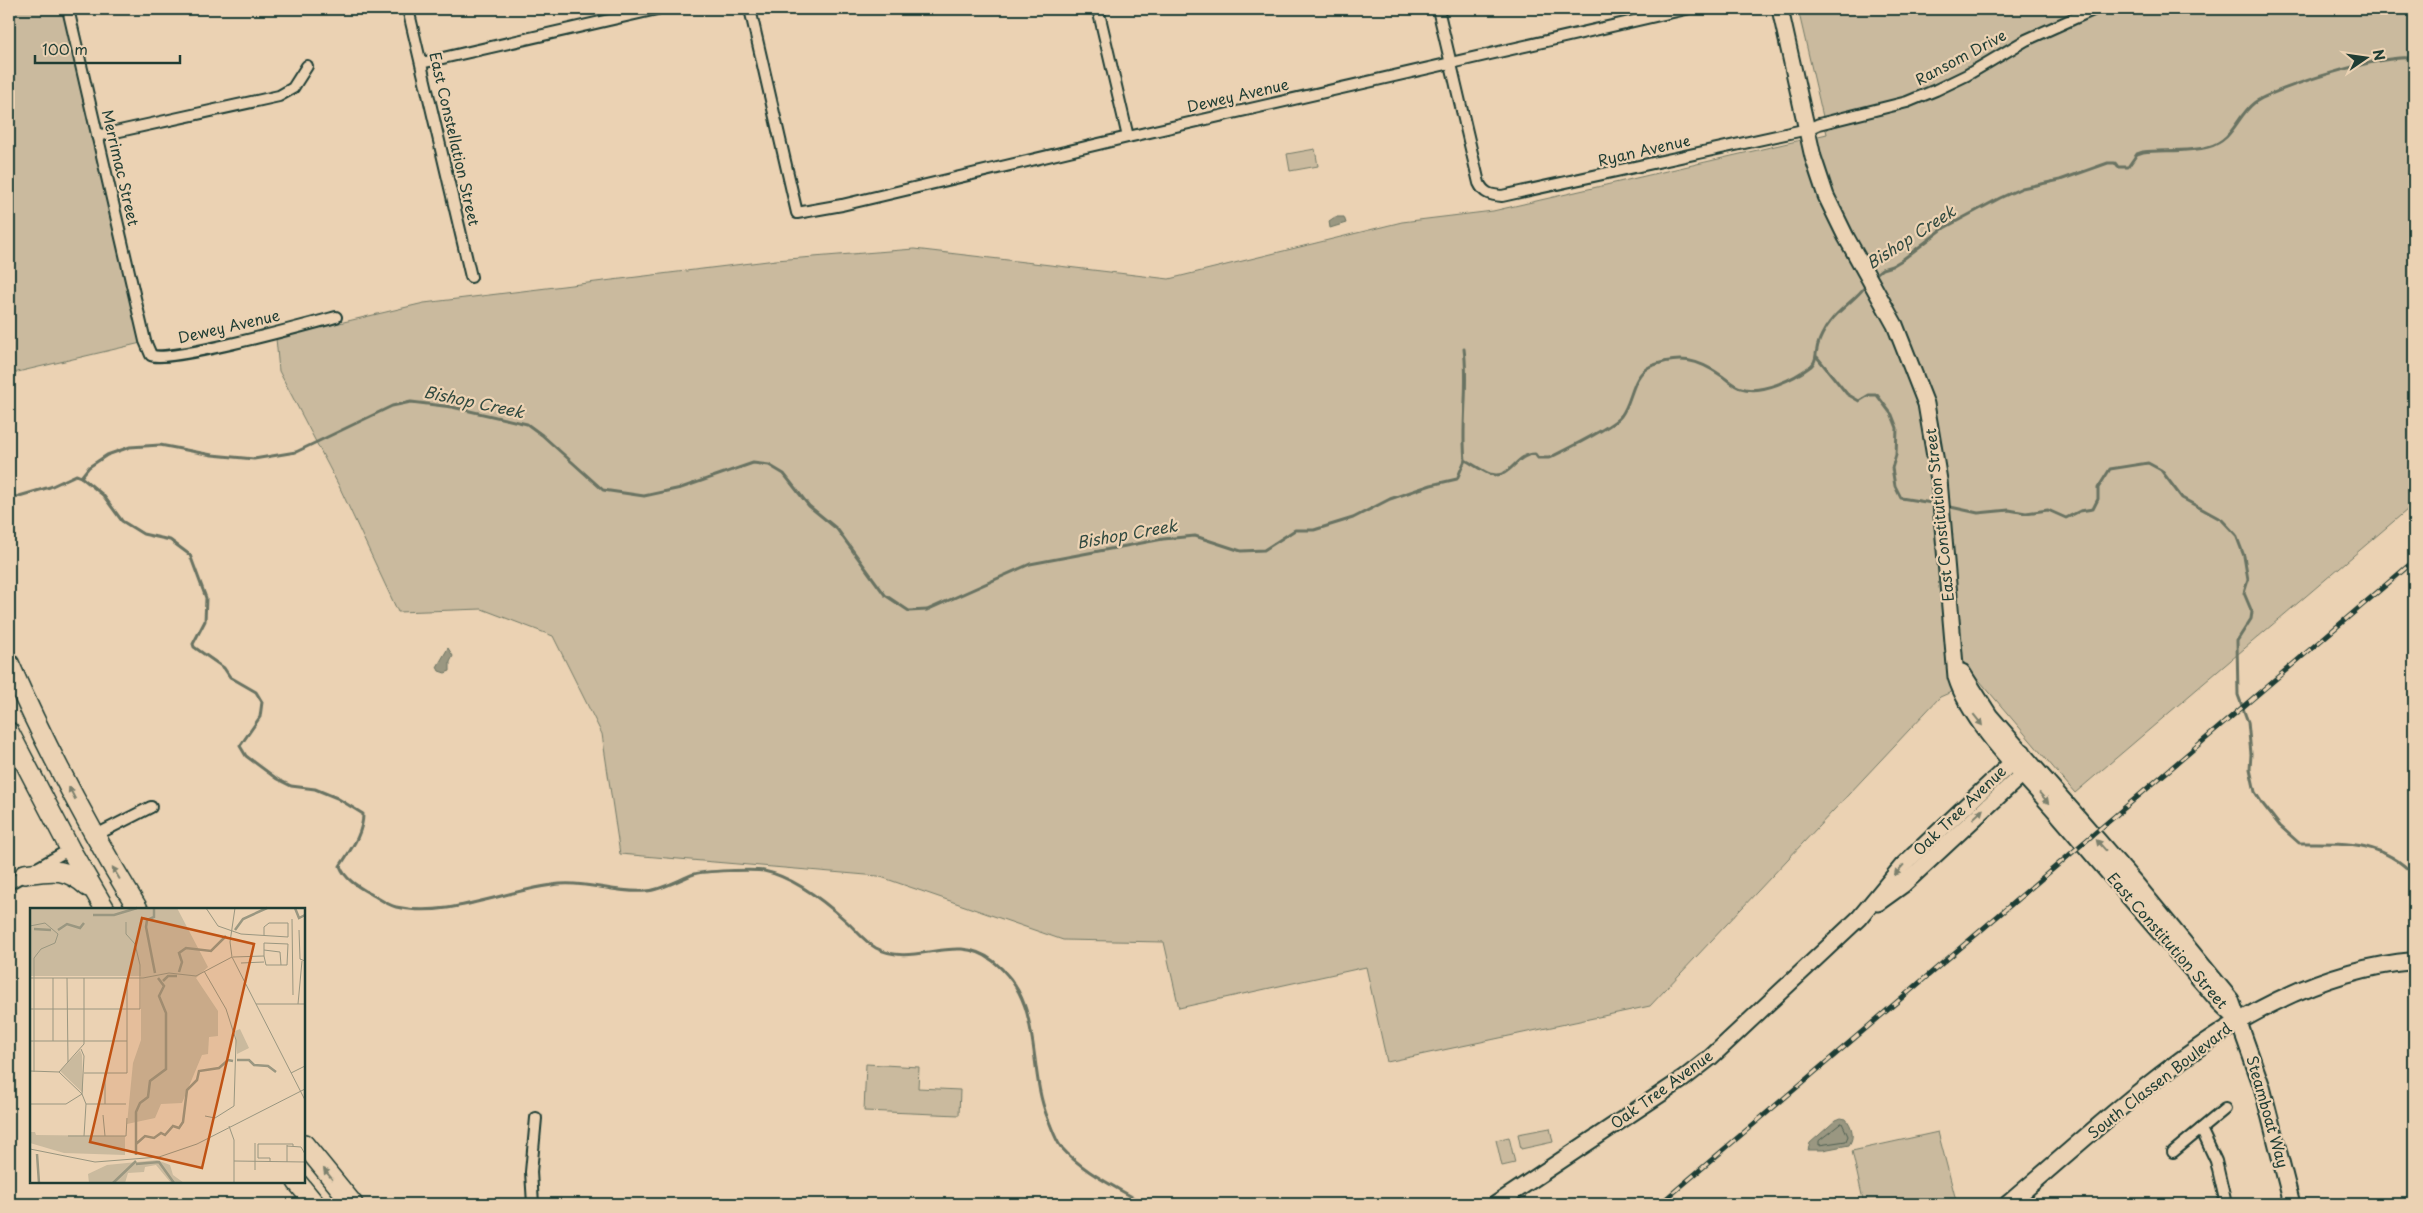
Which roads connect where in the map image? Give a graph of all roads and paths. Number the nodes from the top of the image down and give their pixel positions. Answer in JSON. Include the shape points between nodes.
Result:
{"nodes":[{"id":1,"x":68,"y":9,"type":"edge"},
{"id":2,"x":408,"y":9,"type":"edge"},
{"id":3,"x":657,"y":9,"type":"edge"},
{"id":4,"x":750,"y":9,"type":"edge"},
{"id":5,"x":1098,"y":9,"type":"edge"},
{"id":6,"x":1438,"y":9,"type":"edge"},
{"id":7,"x":1686,"y":9,"type":"edge"},
{"id":8,"x":1780,"y":9,"type":"edge"},
{"id":9,"x":2095,"y":9,"type":"edge"},
{"id":10,"x":421,"y":63,"type":"junction"},
{"id":11,"x":1451,"y":63,"type":"junction"},
{"id":12,"x":307,"y":66,"type":"dead end"},
{"id":13,"x":1808,"y":129,"type":"junction"},
{"id":14,"x":98,"y":136,"type":"junction"},
{"id":15,"x":1128,"y":137,"type":"junction"},
{"id":16,"x":471,"y":277,"type":"dead end"},
{"id":17,"x":336,"y":317,"type":"dead end"},
{"id":18,"x":144,"y":335,"type":"joint"},
{"id":19,"x":9,"y":664,"type":"edge"},
{"id":20,"x":9,"y":732,"type":"edge"},
{"id":21,"x":2017,"y":757,"type":"junction"},
{"id":22,"x":2028,"y":769,"type":"junction"},
{"id":23,"x":151,"y":807,"type":"dead end"},
{"id":24,"x":94,"y":836,"type":"junction"},
{"id":25,"x":1937,"y":843,"type":"junction"},
{"id":26,"x":70,"y":849,"type":"junction"},
{"id":27,"x":25,"y":874,"type":"junction"},
{"id":28,"x":9,"y":884,"type":"edge"},
{"id":29,"x":100,"y":902,"type":"edge"},
{"id":30,"x":137,"y":908,"type":"edge"},
{"id":31,"x":2414,"y":960,"type":"edge"},
{"id":32,"x":2238,"y":1020,"type":"junction"},
{"id":33,"x":2225,"y":1109,"type":"dead end"},
{"id":34,"x":536,"y":1118,"type":"dead end"},
{"id":35,"x":2201,"y":1130,"type":"junction"},
{"id":36,"x":305,"y":1145,"type":"edge"},
{"id":37,"x":2173,"y":1152,"type":"dead end"},
{"id":38,"x":298,"y":1183,"type":"edge"},
{"id":39,"x":315,"y":1204,"type":"edge"},
{"id":40,"x":353,"y":1204,"type":"edge"},
{"id":41,"x":534,"y":1204,"type":"edge"},
{"id":42,"x":1496,"y":1204,"type":"edge"},
{"id":43,"x":2008,"y":1204,"type":"edge"},
{"id":44,"x":2226,"y":1204,"type":"edge"},
{"id":45,"x":2292,"y":1204,"type":"edge"}],
"edges":[{"from":1,"to":14,"type":"street","name":"Merrimac Street"},
{"from":2,"to":10,"type":"street","name":"East Constellation Street"},
{"from":3,"to":10,"type":"street"},
{"from":4,"to":15,"type":"street","name":"Dewey Avenue","via":[[797,213]]},
{"from":5,"to":15,"type":"street"},
{"from":6,"to":11,"type":"street"},
{"from":7,"to":11,"type":"street","name":"Dewey Avenue"},
{"from":8,"to":13,"type":"main road","name":"East Constitution Street"},
{"from":9,"to":13,"type":"street","name":"Ransom Drive","via":[[2026,40],[1936,90],[1907,102]]},
{"from":10,"to":16,"type":"street","name":"East Constellation Street"},
{"from":11,"to":13,"type":"street","name":"Ryan Avenue","via":[[1479,183],[1487,193],[1512,196]]},
{"from":11,"to":15,"type":"street","name":"Dewey Avenue"},
{"from":12,"to":14,"type":"street","via":[[293,88],[279,96]]},
{"from":13,"to":21,"type":"main road","name":"East Constitution Street","via":[[1826,196],[1888,309],[1926,404],[1937,457],[1956,660],[1972,691]]},
{"from":14,"to":18,"type":"street","name":"Merrimac Street"},
{"from":17,"to":18,"type":"street","name":"Dewey Avenue","via":[[159,358],[151,355]]},
{"from":24,"to":19,"type":"highway","one_way":true,"via":[[33,719]]},
{"from":20,"to":26,"type":"highway"},
{"from":21,"to":22,"type":"main road","name":"East Constitution Street"},
{"from":21,"to":25,"type":"main road","name":"Oak Tree Avenue"},
{"from":25,"to":22,"type":"main road","name":"Oak Tree Avenue","one_way":true},
{"from":22,"to":32,"type":"main road","name":"East Constitution Street","via":[[2137,885],[2231,1000]]},
{"from":23,"to":24,"type":"street"},
{"from":30,"to":24,"type":"highway","one_way":true},
{"from":25,"to":42,"type":"main road","name":"Oak Tree Avenue","via":[[1902,866],[1859,918],[1711,1057]]},
{"from":26,"to":27,"type":"street"},
{"from":26,"to":29,"type":"highway"},
{"from":27,"to":28,"type":"street"},
{"from":27,"to":29,"type":"highway","via":[[64,871],[76,877]]},
{"from":31,"to":32,"type":"main road","name":"South Classen Boulevard","via":[[2333,978]]},
{"from":32,"to":43,"type":"main road","name":"South Classen Boulevard","via":[[2144,1090]]},
{"from":32,"to":45,"type":"main road","name":"Steamboat Way","via":[[2262,1087]]},
{"from":33,"to":35,"type":"street"},
{"from":34,"to":41,"type":"street","via":[[531,1172]]},
{"from":35,"to":37,"type":"street"},
{"from":35,"to":44,"type":"street","via":[[2216,1161]]},
{"from":40,"to":36,"type":"highway","one_way":true},
{"from":38,"to":39,"type":"highway"}]}
